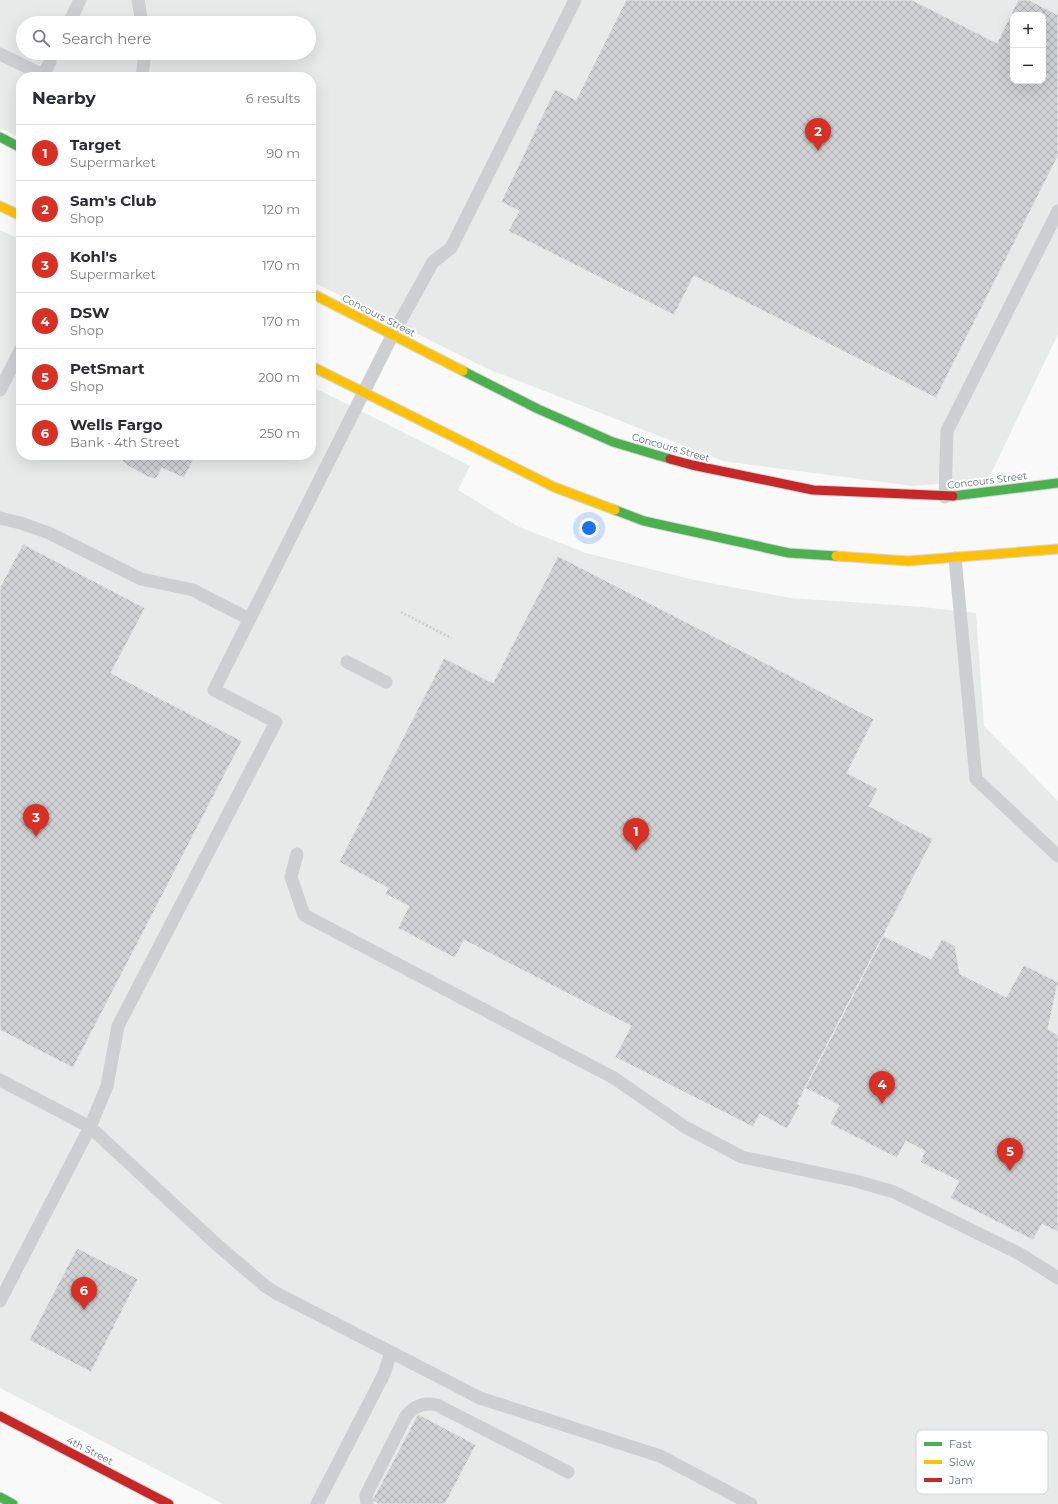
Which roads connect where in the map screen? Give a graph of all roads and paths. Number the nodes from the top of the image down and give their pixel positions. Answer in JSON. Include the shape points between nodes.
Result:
{"nodes":[{"id":1,"x":80,"y":0,"type":"edge"},
{"id":2,"x":138,"y":0,"type":"edge"},
{"id":3,"x":575,"y":0,"type":"edge"},
{"id":4,"x":72,"y":16,"type":"edge"},
{"id":5,"x":141,"y":16,"type":"edge"},
{"id":6,"x":0,"y":54,"type":"edge"},
{"id":7,"x":144,"y":60,"type":"edge"},
{"id":8,"x":50,"y":62,"type":"dead end"},
{"id":9,"x":37,"y":72,"type":"edge"},
{"id":10,"x":46,"y":72,"type":"edge"},
{"id":11,"x":143,"y":72,"type":"edge"},
{"id":12,"x":0,"y":137,"type":"edge"},
{"id":13,"x":16,"y":145,"type":"edge"},
{"id":14,"x":0,"y":206,"type":"edge"},
{"id":15,"x":1058,"y":211,"type":"edge"},
{"id":16,"x":16,"y":214,"type":"edge"},
{"id":17,"x":316,"y":296,"type":"edge"},
{"id":18,"x":393,"y":334,"type":"junction"},
{"id":19,"x":16,"y":359,"type":"edge"},
{"id":20,"x":316,"y":369,"type":"edge"},
{"id":21,"x":0,"y":390,"type":"edge"},
{"id":22,"x":363,"y":393,"type":"junction"},
{"id":23,"x":1058,"y":483,"type":"edge"},
{"id":24,"x":945,"y":497,"type":"junction"},
{"id":25,"x":0,"y":518,"type":"edge"},
{"id":26,"x":1058,"y":549,"type":"edge"},
{"id":27,"x":955,"y":558,"type":"junction"},
{"id":28,"x":401,"y":612,"type":"dead end"},
{"id":29,"x":249,"y":619,"type":"junction"},
{"id":30,"x":451,"y":638,"type":"dead end"},
{"id":31,"x":347,"y":662,"type":"dead end"},
{"id":32,"x":386,"y":682,"type":"dead end"},
{"id":33,"x":297,"y":854,"type":"dead end"},
{"id":34,"x":1058,"y":856,"type":"edge"},
{"id":35,"x":0,"y":1080,"type":"edge"},
{"id":36,"x":90,"y":1127,"type":"junction"},
{"id":37,"x":1058,"y":1278,"type":"edge"},
{"id":38,"x":0,"y":1301,"type":"edge"},
{"id":39,"x":391,"y":1352,"type":"junction"},
{"id":40,"x":0,"y":1416,"type":"edge"},
{"id":41,"x":568,"y":1472,"type":"dead end"},
{"id":42,"x":0,"y":1497,"type":"edge"},
{"id":43,"x":13,"y":1504,"type":"edge"},
{"id":44,"x":169,"y":1504,"type":"edge"},
{"id":45,"x":317,"y":1504,"type":"edge"},
{"id":46,"x":366,"y":1504,"type":"edge"},
{"id":47,"x":751,"y":1504,"type":"edge"}],
"edges":[{"from":1,"to":4,"type":"lane"},
{"from":2,"to":5,"type":"lane"},
{"from":3,"to":18,"type":"lane","via":[[451,248],[434,262]]},
{"from":6,"to":9,"type":"lane"},
{"from":7,"to":11,"type":"lane"},
{"from":8,"to":10,"type":"lane"},
{"from":12,"to":13,"type":"street"},
{"from":14,"to":16,"type":"street"},
{"from":15,"to":24,"type":"lane","via":[[947,431]]},
{"from":17,"to":18,"type":"street","name":"Concours Street"},
{"from":18,"to":22,"type":"lane"},
{"from":18,"to":24,"type":"street","name":"Concours Street","via":[[545,412],[613,442],[684,463],[813,490]]},
{"from":19,"to":21,"type":"lane"},
{"from":20,"to":22,"type":"street"},
{"from":22,"to":27,"type":"street","via":[[554,487],[644,521],[789,553],[908,561]]},
{"from":22,"to":29,"type":"lane"},
{"from":23,"to":24,"type":"street","name":"Concours Street"},
{"from":25,"to":29,"type":"lane","via":[[49,533],[141,579],[193,590]]},
{"from":26,"to":27,"type":"street"},
{"from":27,"to":34,"type":"lane","via":[[976,779]]},
{"from":28,"to":30,"type":"path"},
{"from":29,"to":36,"type":"lane","via":[[214,690],[276,722],[118,1026],[106,1086]]},
{"from":31,"to":32,"type":"lane"},
{"from":33,"to":37,"type":"lane","via":[[291,877],[304,915],[614,1078],[685,1127],[742,1157],[856,1181],[894,1192],[1020,1254]]},
{"from":35,"to":36,"type":"lane"},
{"from":36,"to":38,"type":"lane"},
{"from":36,"to":39,"type":"lane","via":[[265,1286]]},
{"from":39,"to":45,"type":"lane","via":[[384,1374]]},
{"from":39,"to":47,"type":"lane","via":[[480,1398],[660,1456]]},
{"from":40,"to":44,"type":"street","name":"4th Street"},
{"from":41,"to":46,"type":"lane","via":[[428,1403],[411,1410],[406,1416],[366,1495]]},
{"from":42,"to":43,"type":"street"}]}
